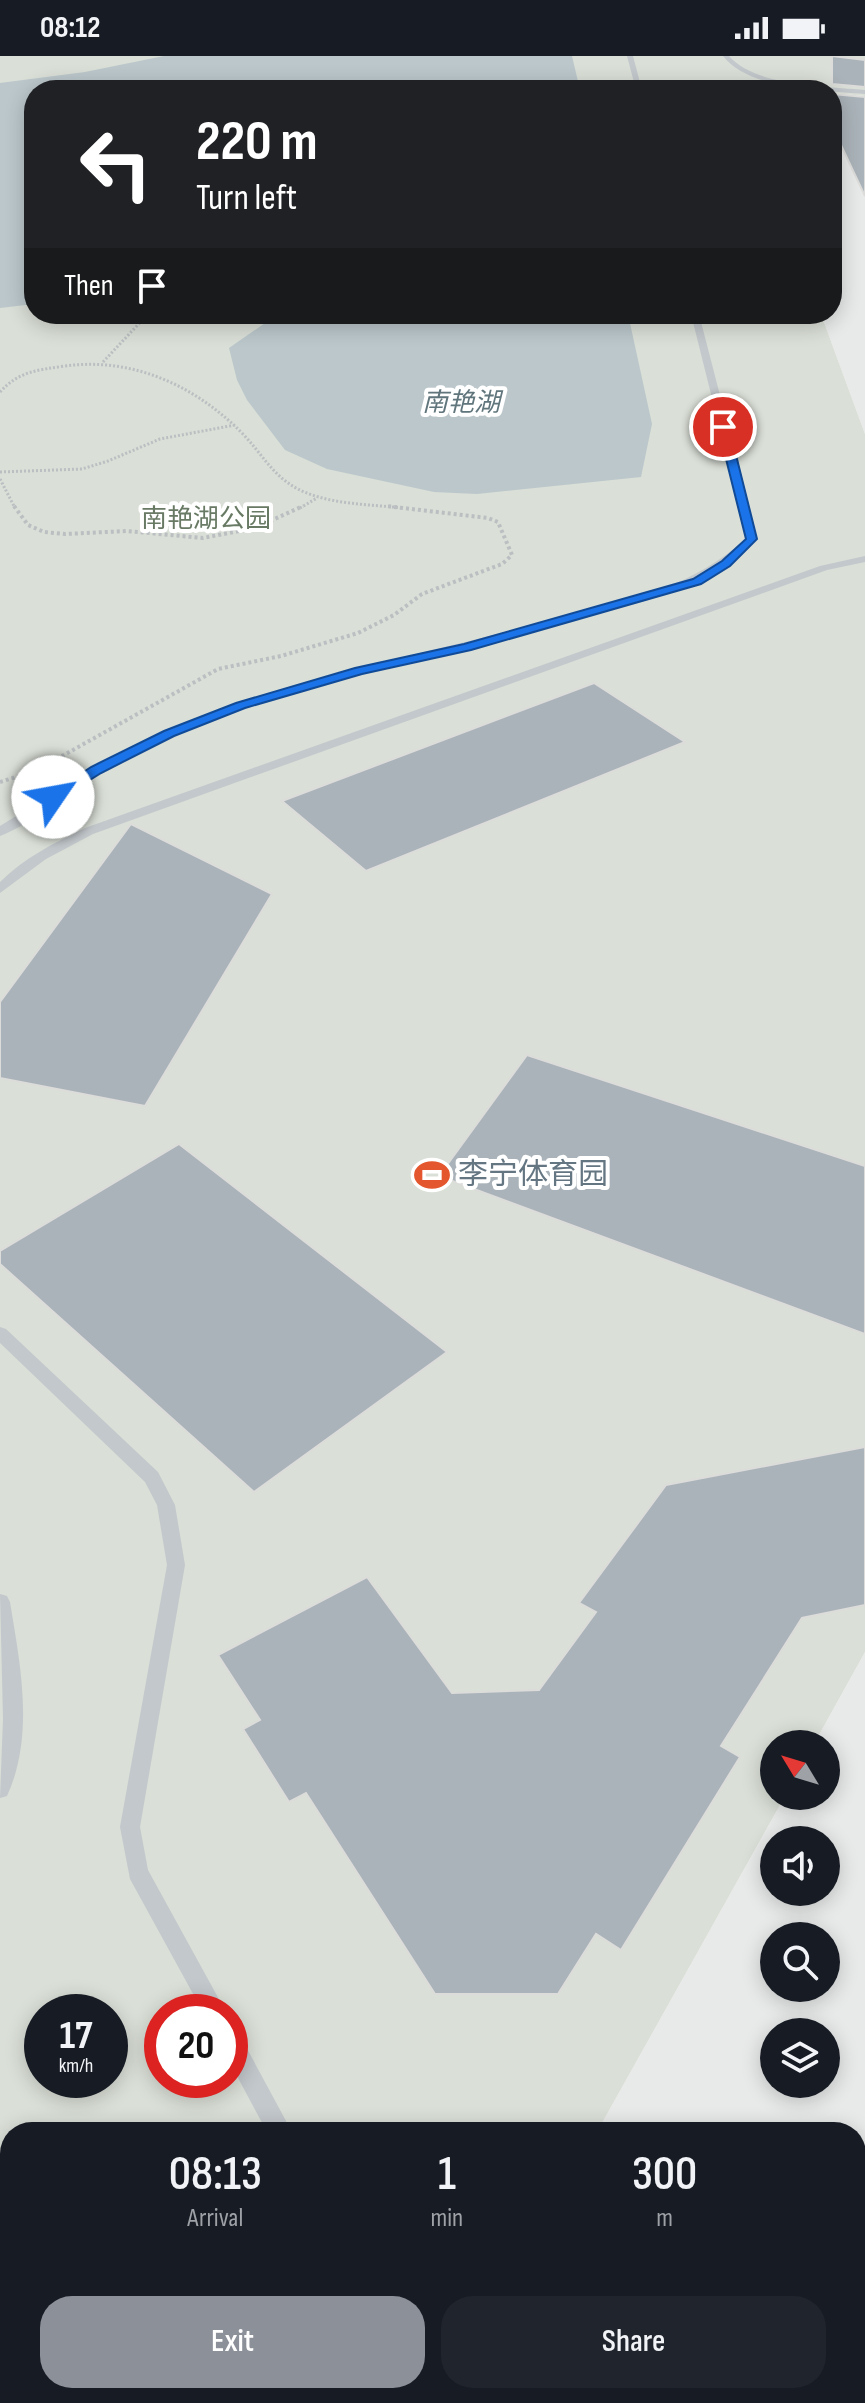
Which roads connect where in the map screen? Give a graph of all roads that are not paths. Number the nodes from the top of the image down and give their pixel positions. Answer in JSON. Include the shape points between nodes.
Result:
{"nodes":[{"id":1,"x":630,"y":56,"type":"edge"},
{"id":2,"x":726,"y":56,"type":"edge"},
{"id":3,"x":636,"y":80,"type":"edge"},
{"id":4,"x":782,"y":80,"type":"edge"},
{"id":5,"x":842,"y":89,"type":"edge"},
{"id":6,"x":865,"y":92,"type":"edge"},
{"id":7,"x":698,"y":324,"type":"edge"},
{"id":8,"x":865,"y":559,"type":"edge"},
{"id":9,"x":0,"y":832,"type":"edge"},
{"id":10,"x":0,"y":889,"type":"edge"},
{"id":11,"x":0,"y":1333,"type":"edge"},
{"id":12,"x":0,"y":1602,"type":"edge"},
{"id":13,"x":0,"y":1789,"type":"edge"},
{"id":14,"x":205,"y":1994,"type":"edge"},
{"id":15,"x":248,"y":2073,"type":"edge"},
{"id":16,"x":275,"y":2122,"type":"edge"}],
"edges":[{"from":1,"to":3,"type":"lane"},
{"from":2,"to":4,"type":"lane","via":[[735,68]]},
{"from":5,"to":6,"type":"lane"},
{"from":7,"to":9,"type":"lane","via":[[752,539],[726,564],[662,594],[240,705],[169,734]]},
{"from":8,"to":10,"type":"lane","via":[[824,568],[89,831],[44,853]]},
{"from":11,"to":14,"type":"lane","via":[[152,1477],[166,1505],[176,1565],[130,1827],[138,1872]]},
{"from":12,"to":13,"type":"lane","via":[[14,1690],[9,1764]]},
{"from":15,"to":16,"type":"lane"}]}
